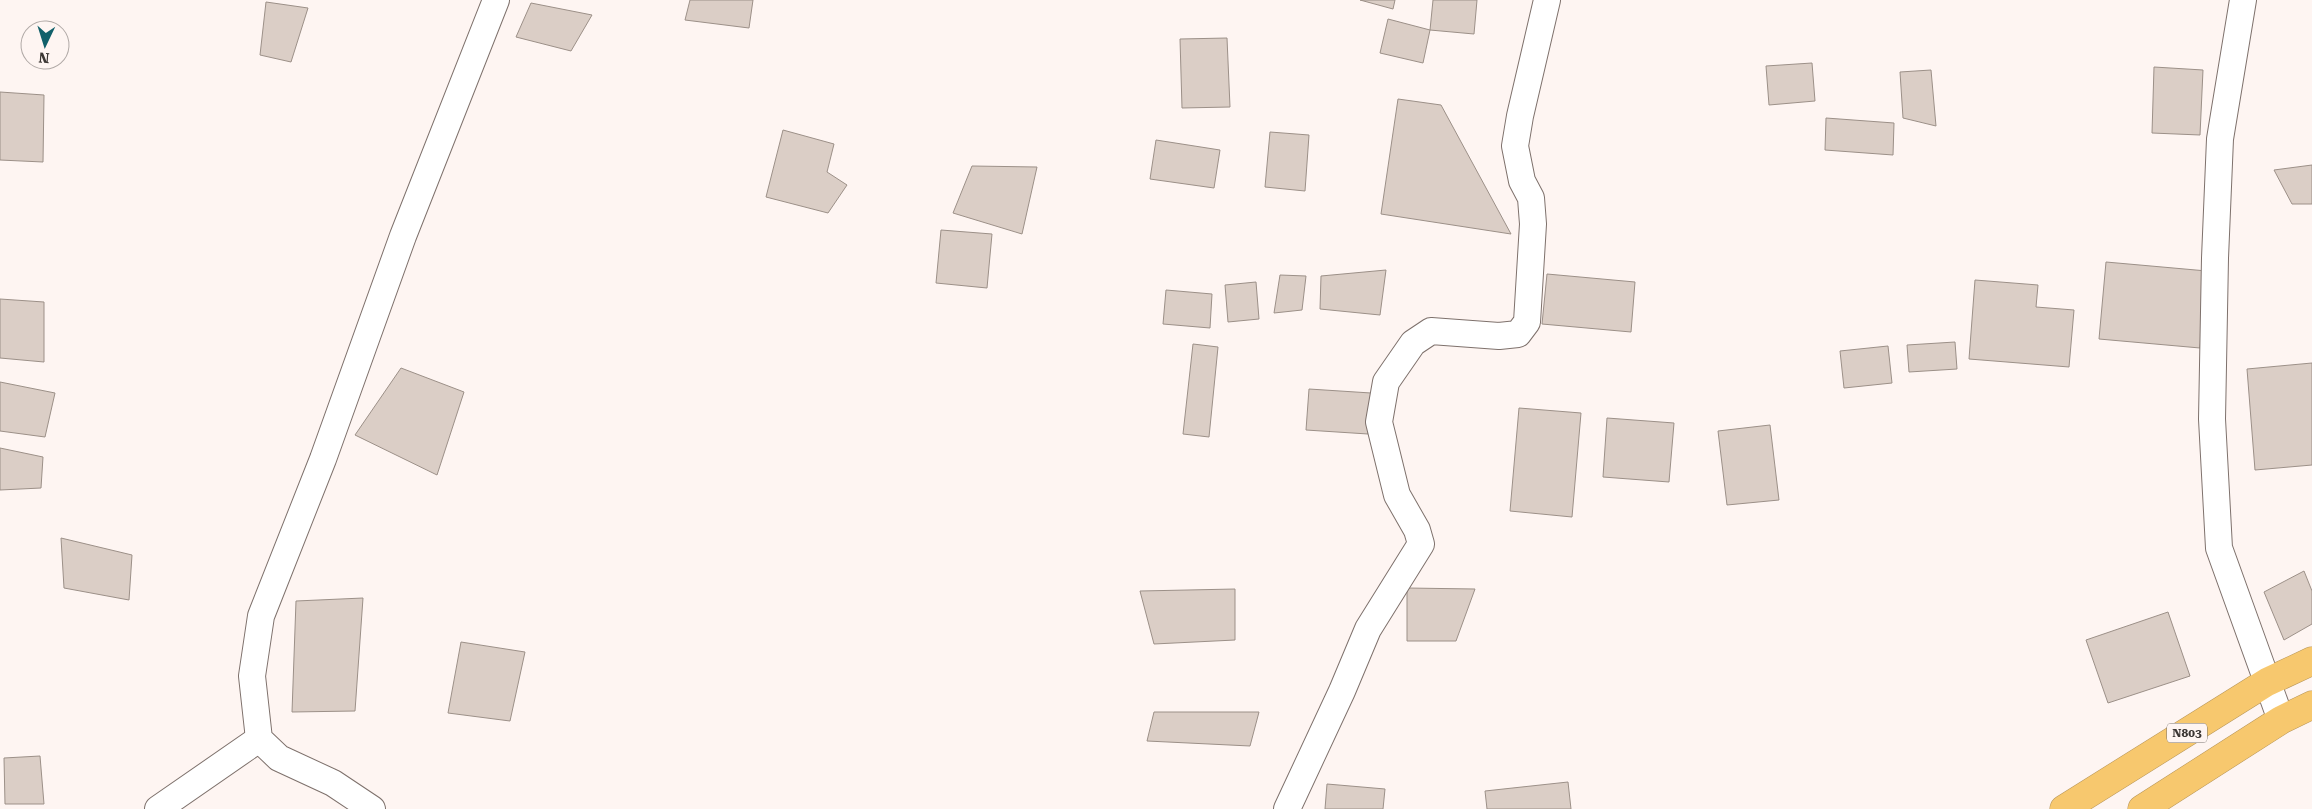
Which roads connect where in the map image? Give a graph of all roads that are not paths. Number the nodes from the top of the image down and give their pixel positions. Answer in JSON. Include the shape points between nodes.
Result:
{"nodes":[{"id":1,"x":496,"y":0,"type":"edge"},
{"id":2,"x":1547,"y":0,"type":"edge"},
{"id":3,"x":2243,"y":0,"type":"edge"},
{"id":4,"x":2312,"y":661,"type":"edge"},
{"id":5,"x":2267,"y":682,"type":"junction"},
{"id":6,"x":2312,"y":706,"type":"edge"},
{"id":7,"x":2281,"y":720,"type":"junction"},
{"id":8,"x":259,"y":739,"type":"junction"},
{"id":9,"x":158,"y":809,"type":"edge"},
{"id":10,"x":372,"y":809,"type":"edge"},
{"id":11,"x":1286,"y":809,"type":"edge"},
{"id":12,"x":2064,"y":809,"type":"edge"},
{"id":13,"x":2142,"y":809,"type":"edge"}],
"edges":[{"from":1,"to":8,"type":"street","via":[[403,236],[323,459],[261,616],[252,676]]},
{"from":2,"to":11,"type":"street","via":[[1515,146],[1522,181],[1531,198],[1533,224],[1527,322],[1518,334],[1431,332],[1413,343],[1386,382],[1380,422],[1397,495],[1417,530],[1421,544],[1368,629]]},
{"from":3,"to":5,"type":"street","via":[[2220,139],[2212,419],[2219,548]]},
{"from":4,"to":5,"type":"highway","number":"N803"},
{"from":5,"to":7,"type":"street"},
{"from":5,"to":12,"type":"highway","number":"N803"},
{"from":6,"to":7,"type":"highway"},
{"from":7,"to":13,"type":"highway"},
{"from":8,"to":9,"type":"street"},
{"from":8,"to":10,"type":"street","via":[[279,758],[333,782]]}]}
